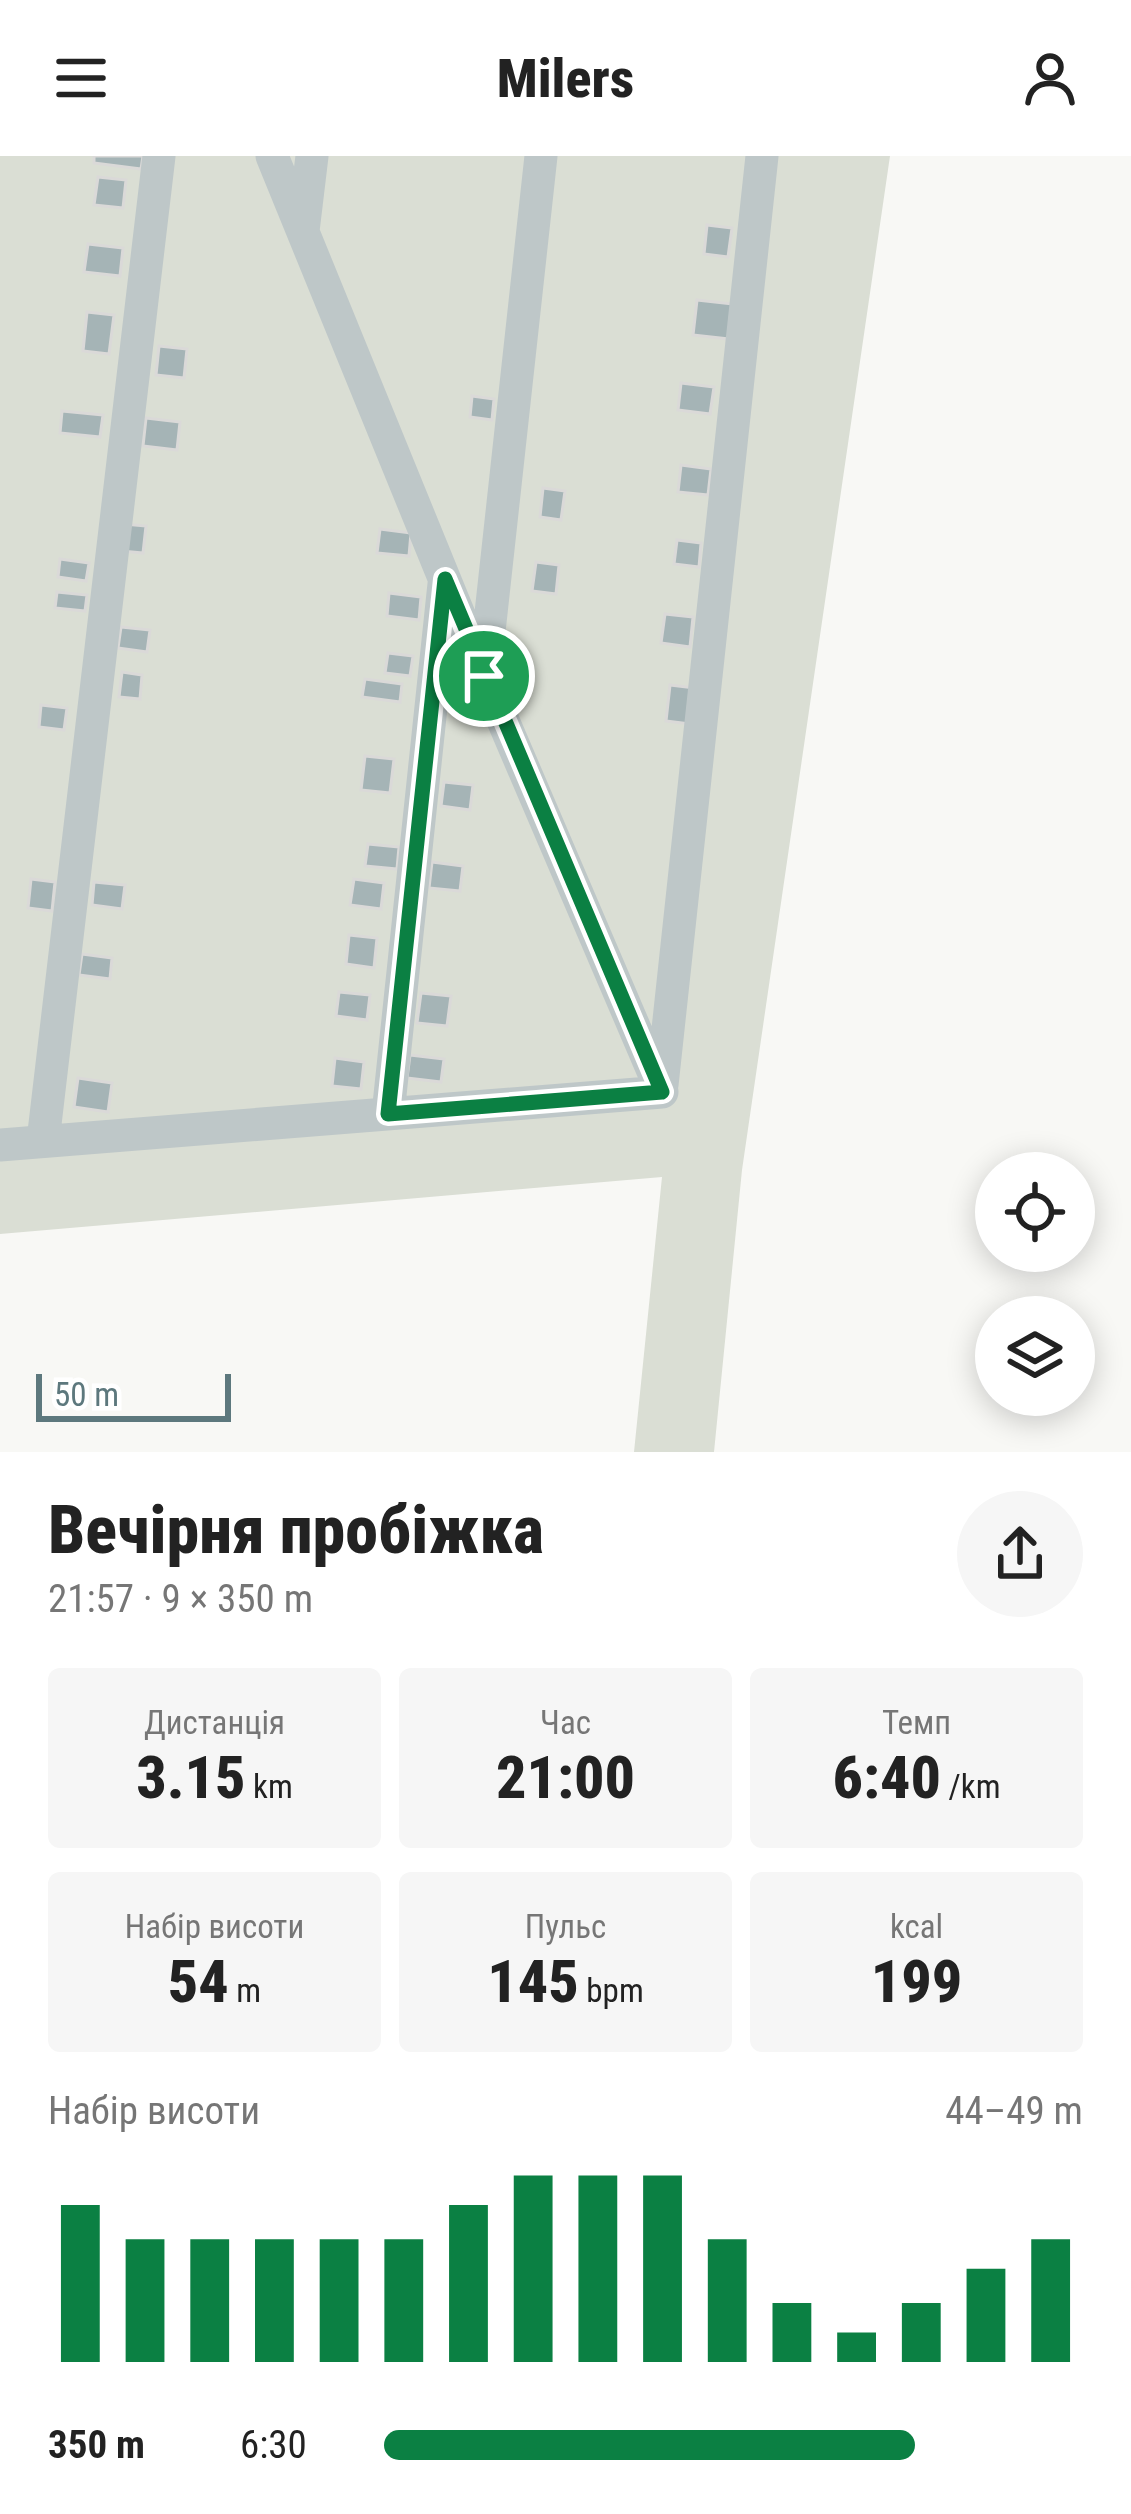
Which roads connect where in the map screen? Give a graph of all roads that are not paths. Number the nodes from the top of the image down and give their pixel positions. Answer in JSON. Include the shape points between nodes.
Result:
{"nodes":[{"id":1,"x":159,"y":156,"type":"edge"},
{"id":2,"x":272,"y":156,"type":"edge"},
{"id":3,"x":312,"y":156,"type":"edge"},
{"id":4,"x":542,"y":156,"type":"edge"},
{"id":5,"x":762,"y":156,"type":"edge"},
{"id":6,"x":303,"y":233,"type":"junction"},
{"id":7,"x":445,"y":579,"type":"junction"},
{"id":8,"x":484,"y":676,"type":"junction"},
{"id":9,"x":662,"y":1092,"type":"junction"},
{"id":10,"x":388,"y":1114,"type":"junction"},
{"id":11,"x":43,"y":1142,"type":"junction"},
{"id":12,"x":0,"y":1145,"type":"edge"}],
"edges":[{"from":1,"to":11,"type":"lane"},
{"from":2,"to":6,"type":"lane"},
{"from":3,"to":6,"type":"lane"},
{"from":4,"to":8,"type":"lane"},
{"from":5,"to":9,"type":"lane"},
{"from":6,"to":7,"type":"lane"},
{"from":7,"to":8,"type":"lane"},
{"from":7,"to":10,"type":"lane"},
{"from":8,"to":9,"type":"lane"},
{"from":9,"to":10,"type":"lane"},
{"from":10,"to":11,"type":"lane"},
{"from":11,"to":12,"type":"lane"}]}
